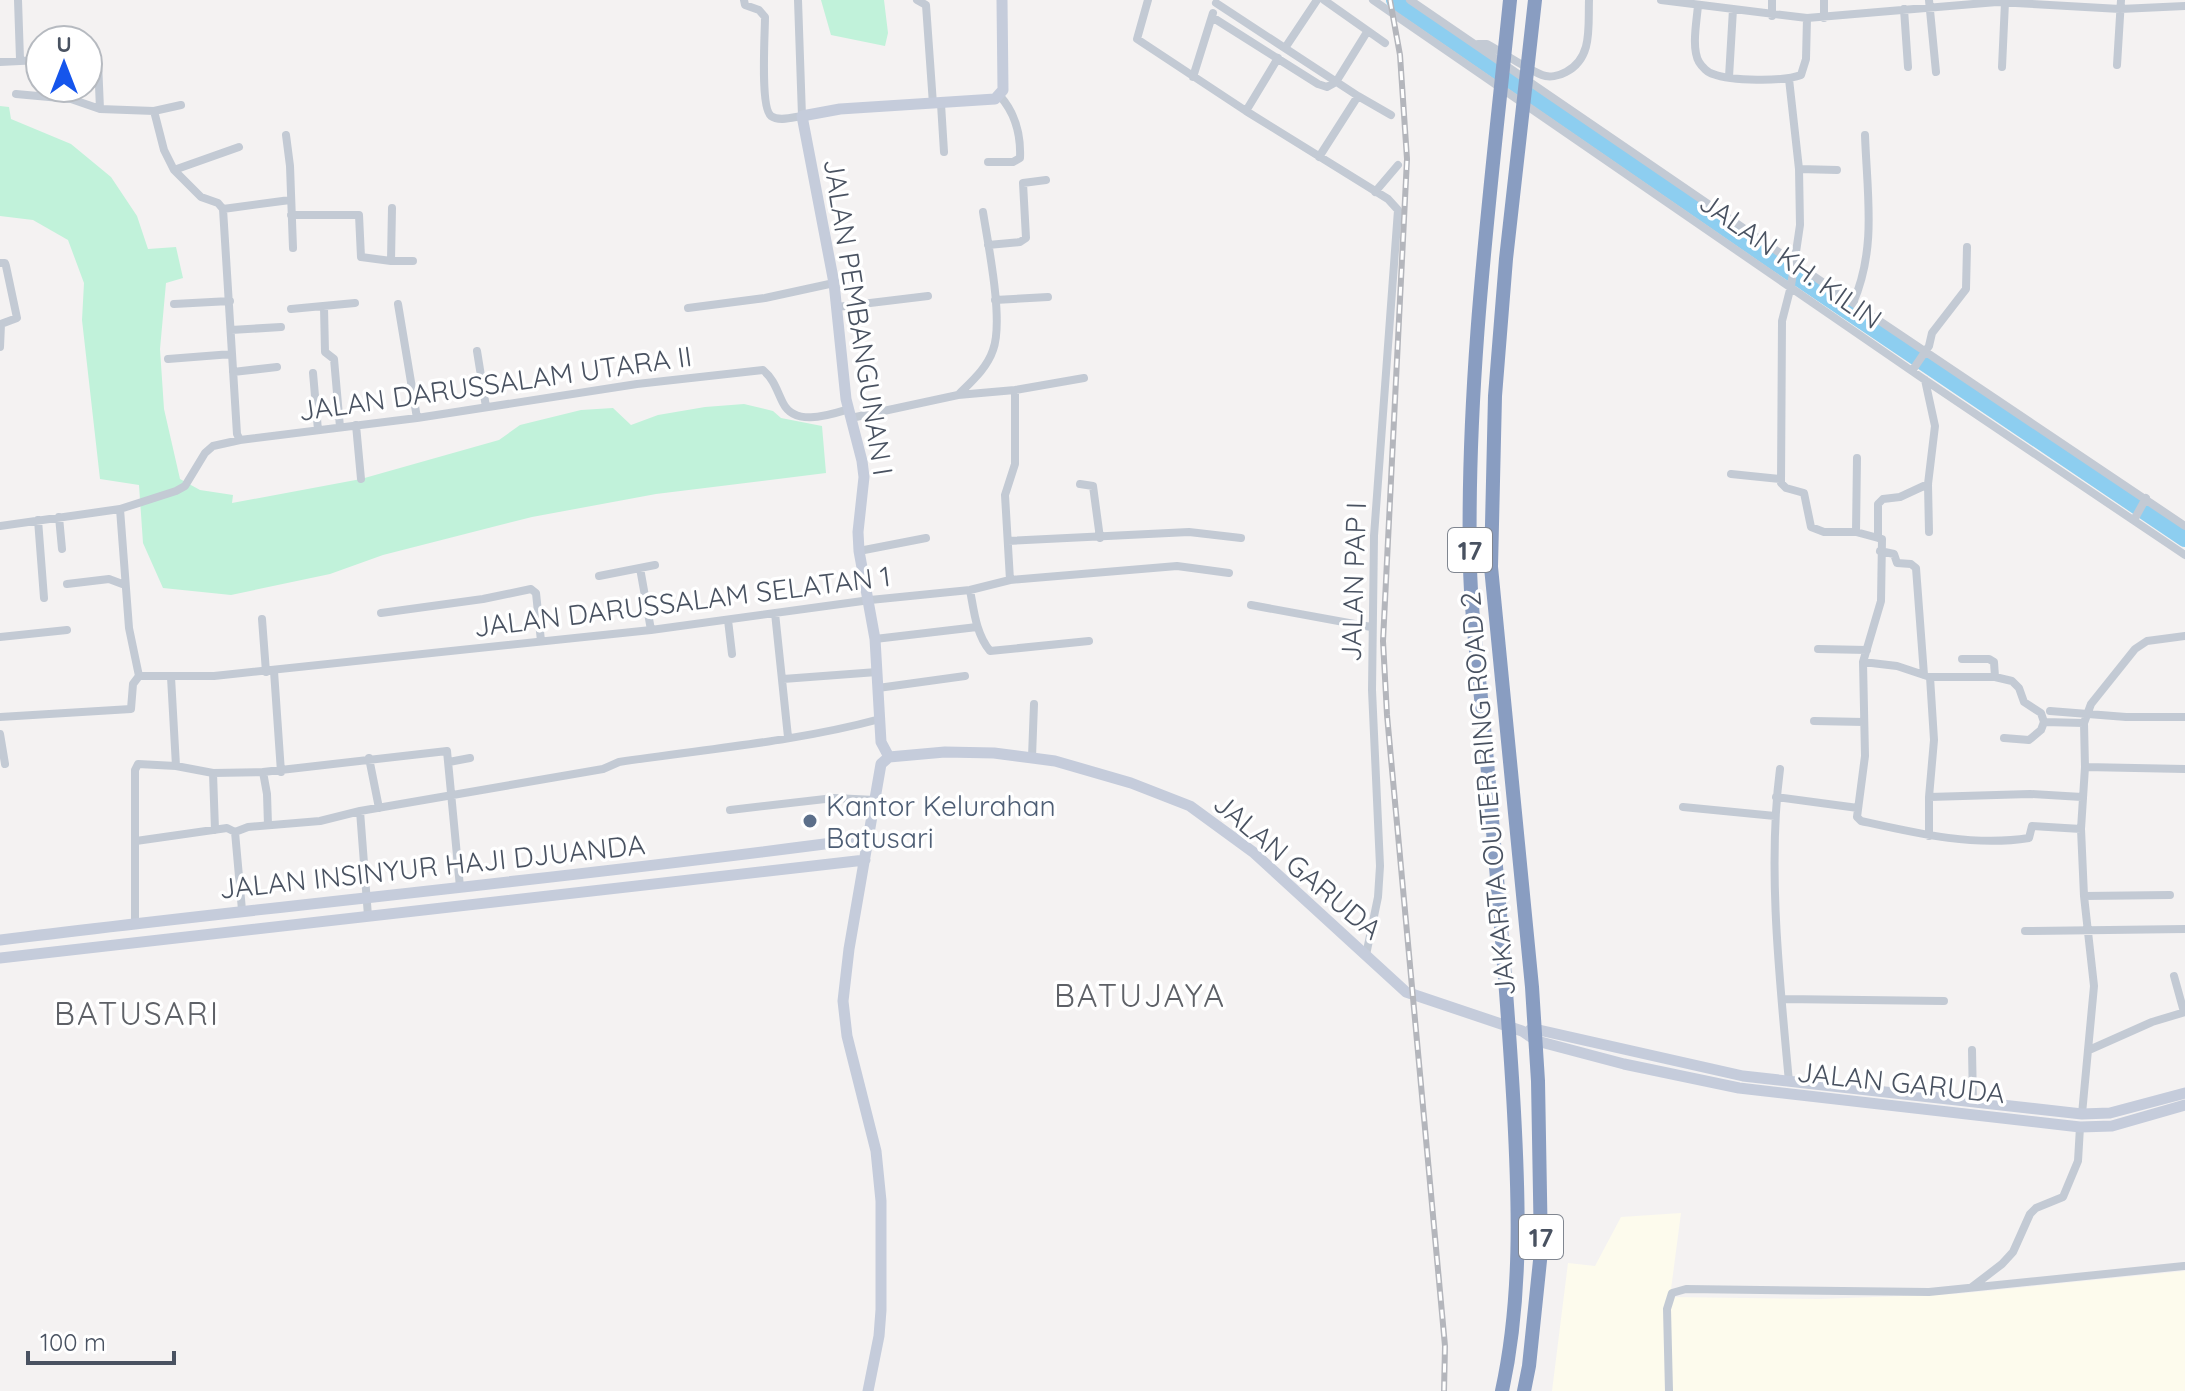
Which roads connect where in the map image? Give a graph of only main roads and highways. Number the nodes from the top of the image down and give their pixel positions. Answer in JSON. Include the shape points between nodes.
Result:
{"nodes":[{"id":1,"x":1002,"y":0,"type":"edge"},
{"id":2,"x":1510,"y":0,"type":"edge"},
{"id":3,"x":1535,"y":0,"type":"edge"},
{"id":4,"x":889,"y":757,"type":"junction"},
{"id":5,"x":870,"y":838,"type":"junction"},
{"id":6,"x":865,"y":860,"type":"junction"},
{"id":7,"x":33,"y":936,"type":"junction"},
{"id":8,"x":0,"y":940,"type":"edge"},
{"id":9,"x":41,"y":953,"type":"junction"},
{"id":10,"x":27,"y":954,"type":"junction"},
{"id":11,"x":0,"y":958,"type":"edge"},
{"id":12,"x":1522,"y":1031,"type":"junction"},
{"id":13,"x":1628,"y":1050,"type":"junction"},
{"id":14,"x":1624,"y":1064,"type":"junction"},
{"id":15,"x":1741,"y":1082,"type":"junction"},
{"id":16,"x":2185,"y":1093,"type":"edge"},
{"id":17,"x":1902,"y":1100,"type":"junction"},
{"id":18,"x":1943,"y":1105,"type":"junction"},
{"id":19,"x":2185,"y":1105,"type":"edge"},
{"id":20,"x":2081,"y":1121,"type":"junction"},
{"id":21,"x":868,"y":1391,"type":"edge"},
{"id":22,"x":1502,"y":1391,"type":"edge"},
{"id":23,"x":1524,"y":1391,"type":"edge"}],
"edges":[{"from":1,"to":4,"type":"main road","name":"JALAN PEMBANGUNAN I","via":[[1000,96],[802,116],[834,283],[843,379],[862,461],[859,551],[875,639],[881,742]]},
{"from":2,"to":22,"type":"highway","name":"JAKARTA OUTER RING ROAD 2","number":"17","via":[[1482,256],[1470,568],[1506,991],[1519,1249]]},
{"from":3,"to":23,"type":"highway","name":"JAKARTA OUTER RING ROAD 2","number":"17","via":[[1495,396],[1491,567],[1538,1081],[1541,1251]]},
{"from":4,"to":5,"type":"main road","via":[[881,764]]},
{"from":4,"to":12,"type":"main road","name":"JALAN GARUDA","via":[[945,752],[1032,757],[1131,783],[1190,806],[1253,852],[1406,992]]},
{"from":5,"to":6,"type":"main road"},
{"from":5,"to":7,"type":"main road","name":"JALAN INSINYUR HAJI DJUANDA"},
{"from":6,"to":9,"type":"main road","name":"JALAN INSINYUR HAJI DJUANDA"},
{"from":6,"to":21,"type":"main road","via":[[843,1001],[876,1151],[881,1201],[881,1310]]},
{"from":7,"to":8,"type":"main road","name":"JALAN INSINYUR HAJI DJUANDA"},
{"from":7,"to":9,"type":"main road"},
{"from":7,"to":10,"type":"main road"},
{"from":9,"to":10,"type":"main road","name":"JALAN INSINYUR HAJI DJUANDA"},
{"from":10,"to":11,"type":"main road","name":"JALAN INSINYUR HAJI DJUANDA"},
{"from":12,"to":13,"type":"main road","name":"JALAN GARUDA"},
{"from":12,"to":14,"type":"main road","name":"JALAN GARUDA","via":[[1537,1041]]},
{"from":13,"to":14,"type":"main road"},
{"from":13,"to":15,"type":"main road","name":"JALAN GARUDA"},
{"from":14,"to":15,"type":"main road","name":"JALAN GARUDA"},
{"from":15,"to":17,"type":"main road","name":"JALAN GARUDA"},
{"from":15,"to":17,"type":"main road","name":"JALAN GARUDA","via":[[1789,1082]]},
{"from":16,"to":20,"type":"main road","name":"JALAN GARUDA"},
{"from":17,"to":18,"type":"main road","name":"JALAN GARUDA"},
{"from":18,"to":20,"type":"main road","name":"JALAN GARUDA"},
{"from":18,"to":20,"type":"main road","name":"JALAN GARUDA","via":[[1973,1102]]},
{"from":19,"to":20,"type":"main road","name":"JALAN GARUDA","via":[[2112,1126]]}]}
